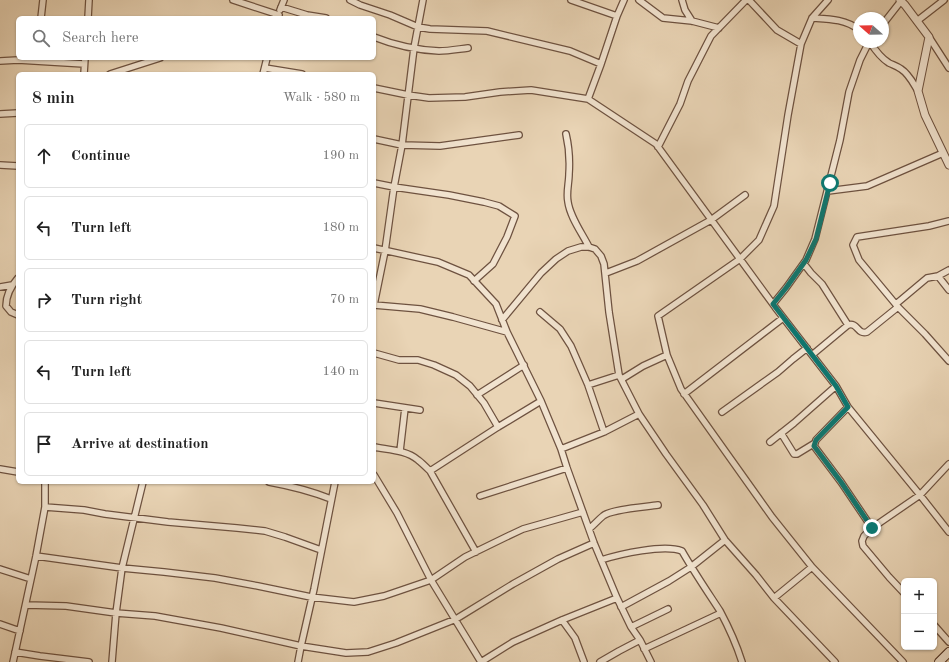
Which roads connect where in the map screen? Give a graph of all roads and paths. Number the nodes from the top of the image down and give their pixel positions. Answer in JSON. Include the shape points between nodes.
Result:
{"nodes":[{"id":1,"x":43,"y":0,"type":"edge"},
{"id":2,"x":89,"y":0,"type":"edge"},
{"id":3,"x":233,"y":0,"type":"edge"},
{"id":4,"x":284,"y":0,"type":"edge"},
{"id":5,"x":350,"y":0,"type":"edge"},
{"id":6,"x":423,"y":0,"type":"edge"},
{"id":7,"x":571,"y":0,"type":"edge"},
{"id":8,"x":624,"y":0,"type":"edge"},
{"id":9,"x":639,"y":0,"type":"edge"},
{"id":10,"x":682,"y":0,"type":"edge"},
{"id":11,"x":747,"y":0,"type":"edge"},
{"id":12,"x":828,"y":0,"type":"edge"},
{"id":13,"x":901,"y":0,"type":"edge"},
{"id":14,"x":944,"y":0,"type":"edge"},
{"id":15,"x":281,"y":8,"type":"junction"},
{"id":16,"x":41,"y":16,"type":"edge"},
{"id":17,"x":88,"y":16,"type":"edge"},
{"id":18,"x":275,"y":16,"type":"edge"},
{"id":19,"x":278,"y":16,"type":"edge"},
{"id":20,"x":315,"y":16,"type":"edge"},
{"id":21,"x":617,"y":16,"type":"junction"},
{"id":22,"x":889,"y":16,"type":"edge"},
{"id":23,"x":812,"y":18,"type":"junction"},
{"id":24,"x":917,"y":21,"type":"junction"},
{"id":25,"x":692,"y":22,"type":"junction"},
{"id":26,"x":853,"y":26,"type":"edge"},
{"id":27,"x":418,"y":27,"type":"junction"},
{"id":28,"x":719,"y":28,"type":"junction"},
{"id":29,"x":929,"y":37,"type":"junction"},
{"id":30,"x":376,"y":38,"type":"edge"},
{"id":31,"x":801,"y":44,"type":"junction"},
{"id":32,"x":414,"y":48,"type":"junction"},
{"id":33,"x":468,"y":48,"type":"dead end"},
{"id":34,"x":867,"y":48,"type":"edge"},
{"id":35,"x":874,"y":48,"type":"edge"},
{"id":36,"x":949,"y":56,"type":"edge"},
{"id":37,"x":18,"y":60,"type":"edge"},
{"id":38,"x":62,"y":60,"type":"edge"},
{"id":39,"x":154,"y":60,"type":"edge"},
{"id":40,"x":266,"y":60,"type":"edge"},
{"id":41,"x":944,"y":60,"type":"junction"},
{"id":42,"x":0,"y":61,"type":"edge"},
{"id":43,"x":85,"y":61,"type":"edge"},
{"id":44,"x":601,"y":64,"type":"junction"},
{"id":45,"x":949,"y":68,"type":"edge"},
{"id":46,"x":264,"y":71,"type":"edge"},
{"id":47,"x":84,"y":72,"type":"edge"},
{"id":48,"x":116,"y":72,"type":"edge"},
{"id":49,"x":277,"y":72,"type":"edge"},
{"id":50,"x":376,"y":88,"type":"edge"},
{"id":51,"x":918,"y":91,"type":"junction"},
{"id":52,"x":408,"y":95,"type":"junction"},
{"id":53,"x":588,"y":99,"type":"junction"},
{"id":54,"x":16,"y":113,"type":"edge"},
{"id":55,"x":0,"y":114,"type":"edge"},
{"id":56,"x":566,"y":134,"type":"dead end"},
{"id":57,"x":519,"y":135,"type":"dead end"},
{"id":58,"x":376,"y":139,"type":"edge"},
{"id":59,"x":402,"y":145,"type":"junction"},
{"id":60,"x":658,"y":147,"type":"junction"},
{"id":61,"x":943,"y":153,"type":"junction"},
{"id":62,"x":0,"y":165,"type":"edge"},
{"id":63,"x":949,"y":165,"type":"edge"},
{"id":64,"x":16,"y":166,"type":"edge"},
{"id":65,"x":376,"y":184,"type":"edge"},
{"id":66,"x":394,"y":188,"type":"junction"},
{"id":67,"x":828,"y":191,"type":"junction"},
{"id":68,"x":745,"y":195,"type":"dead end"},
{"id":69,"x":711,"y":220,"type":"junction"},
{"id":70,"x":949,"y":221,"type":"edge"},
{"id":71,"x":589,"y":247,"type":"junction"},
{"id":72,"x":376,"y":249,"type":"edge"},
{"id":73,"x":385,"y":251,"type":"junction"},
{"id":74,"x":740,"y":259,"type":"junction"},
{"id":75,"x":804,"y":264,"type":"junction"},
{"id":76,"x":949,"y":270,"type":"edge"},
{"id":77,"x":606,"y":273,"type":"junction"},
{"id":78,"x":938,"y":276,"type":"junction"},
{"id":79,"x":16,"y":280,"type":"edge"},
{"id":80,"x":474,"y":281,"type":"junction"},
{"id":81,"x":12,"y":285,"type":"junction"},
{"id":82,"x":0,"y":287,"type":"edge"},
{"id":83,"x":949,"y":290,"type":"edge"},
{"id":84,"x":376,"y":295,"type":"edge"},
{"id":85,"x":773,"y":304,"type":"junction"},
{"id":86,"x":376,"y":305,"type":"edge"},
{"id":87,"x":897,"y":306,"type":"junction"},
{"id":88,"x":540,"y":312,"type":"dead end"},
{"id":89,"x":16,"y":315,"type":"edge"},
{"id":90,"x":783,"y":318,"type":"junction"},
{"id":91,"x":502,"y":320,"type":"junction"},
{"id":92,"x":848,"y":325,"type":"junction"},
{"id":93,"x":507,"y":332,"type":"junction"},
{"id":94,"x":807,"y":348,"type":"junction"},
{"id":95,"x":376,"y":354,"type":"edge"},
{"id":96,"x":667,"y":355,"type":"junction"},
{"id":97,"x":812,"y":355,"type":"junction"},
{"id":98,"x":948,"y":359,"type":"edge"},
{"id":99,"x":524,"y":365,"type":"junction"},
{"id":100,"x":621,"y":377,"type":"junction"},
{"id":101,"x":588,"y":385,"type":"junction"},
{"id":102,"x":836,"y":386,"type":"junction"},
{"id":103,"x":684,"y":394,"type":"junction"},
{"id":104,"x":477,"y":395,"type":"junction"},
{"id":105,"x":541,"y":401,"type":"junction"},
{"id":106,"x":376,"y":403,"type":"edge"},
{"id":107,"x":848,"y":407,"type":"junction"},
{"id":108,"x":405,"y":408,"type":"junction"},
{"id":109,"x":420,"y":410,"type":"dead end"},
{"id":110,"x":722,"y":412,"type":"dead end"},
{"id":111,"x":639,"y":414,"type":"junction"},
{"id":112,"x":498,"y":426,"type":"junction"},
{"id":113,"x":604,"y":432,"type":"junction"},
{"id":114,"x":781,"y":433,"type":"junction"},
{"id":115,"x":770,"y":442,"type":"dead end"},
{"id":116,"x":815,"y":443,"type":"junction"},
{"id":117,"x":376,"y":447,"type":"edge"},
{"id":118,"x":561,"y":449,"type":"junction"},
{"id":119,"x":400,"y":451,"type":"junction"},
{"id":120,"x":949,"y":464,"type":"edge"},
{"id":121,"x":566,"y":468,"type":"junction"},
{"id":122,"x":0,"y":469,"type":"edge"},
{"id":123,"x":430,"y":471,"type":"junction"},
{"id":124,"x":16,"y":472,"type":"edge"},
{"id":125,"x":376,"y":478,"type":"edge"},
{"id":126,"x":45,"y":484,"type":"edge"},
{"id":127,"x":142,"y":484,"type":"edge"},
{"id":128,"x":278,"y":484,"type":"edge"},
{"id":129,"x":335,"y":484,"type":"edge"},
{"id":130,"x":920,"y":495,"type":"junction"},
{"id":131,"x":480,"y":496,"type":"dead end"},
{"id":132,"x":331,"y":499,"type":"junction"},
{"id":133,"x":658,"y":505,"type":"dead end"},
{"id":134,"x":45,"y":507,"type":"junction"},
{"id":135,"x":583,"y":512,"type":"junction"},
{"id":136,"x":134,"y":518,"type":"junction"},
{"id":137,"x":872,"y":528,"type":"junction"},
{"id":138,"x":589,"y":529,"type":"junction"},
{"id":139,"x":949,"y":532,"type":"edge"},
{"id":140,"x":725,"y":540,"type":"junction"},
{"id":141,"x":594,"y":543,"type":"junction"},
{"id":142,"x":321,"y":550,"type":"junction"},
{"id":143,"x":476,"y":552,"type":"junction"},
{"id":144,"x":36,"y":556,"type":"junction"},
{"id":145,"x":601,"y":560,"type":"junction"},
{"id":146,"x":691,"y":567,"type":"junction"},
{"id":147,"x":812,"y":567,"type":"junction"},
{"id":148,"x":122,"y":568,"type":"junction"},
{"id":149,"x":0,"y":570,"type":"edge"},
{"id":150,"x":31,"y":579,"type":"junction"},
{"id":151,"x":431,"y":580,"type":"junction"},
{"id":152,"x":901,"y":590,"type":"edge"},
{"id":153,"x":311,"y":597,"type":"junction"},
{"id":154,"x":617,"y":598,"type":"junction"},
{"id":155,"x":774,"y":598,"type":"junction"},
{"id":156,"x":26,"y":605,"type":"junction"},
{"id":157,"x":621,"y":607,"type":"junction"},
{"id":158,"x":668,"y":610,"type":"dead end"},
{"id":159,"x":116,"y":613,"type":"junction"},
{"id":160,"x":720,"y":613,"type":"junction"},
{"id":161,"x":456,"y":620,"type":"junction"},
{"id":162,"x":562,"y":620,"type":"junction"},
{"id":163,"x":0,"y":624,"type":"edge"},
{"id":164,"x":631,"y":627,"type":"junction"},
{"id":165,"x":937,"y":628,"type":"edge"},
{"id":166,"x":20,"y":631,"type":"junction"},
{"id":167,"x":640,"y":640,"type":"junction"},
{"id":168,"x":949,"y":642,"type":"edge"},
{"id":169,"x":301,"y":646,"type":"junction"},
{"id":170,"x":644,"y":649,"type":"junction"},
{"id":171,"x":15,"y":652,"type":"junction"},
{"id":172,"x":949,"y":652,"type":"edge"},
{"id":173,"x":13,"y":662,"type":"edge"},
{"id":174,"x":89,"y":662,"type":"edge"},
{"id":175,"x":112,"y":662,"type":"edge"},
{"id":176,"x":298,"y":662,"type":"edge"},
{"id":177,"x":481,"y":662,"type":"edge"},
{"id":178,"x":584,"y":662,"type":"edge"},
{"id":179,"x":600,"y":662,"type":"edge"},
{"id":180,"x":651,"y":662,"type":"edge"},
{"id":181,"x":742,"y":662,"type":"edge"},
{"id":182,"x":835,"y":662,"type":"edge"},
{"id":183,"x":903,"y":662,"type":"edge"},
{"id":184,"x":940,"y":662,"type":"edge"}],
"edges":[{"from":1,"to":16,"type":"street"},
{"from":2,"to":17,"type":"street"},
{"from":3,"to":18,"type":"street"},
{"from":4,"to":15,"type":"street"},
{"from":5,"to":27,"type":"street"},
{"from":6,"to":27,"type":"street"},
{"from":7,"to":21,"type":"street"},
{"from":8,"to":21,"type":"street"},
{"from":9,"to":25,"type":"street","via":[[663,18]]},
{"from":10,"to":25,"type":"street"},
{"from":11,"to":28,"type":"street"},
{"from":11,"to":31,"type":"street","via":[[777,30]]},
{"from":12,"to":23,"type":"street"},
{"from":13,"to":22,"type":"street"},
{"from":13,"to":24,"type":"street"},
{"from":14,"to":24,"type":"street"},
{"from":15,"to":19,"type":"street"},
{"from":15,"to":20,"type":"street"},
{"from":21,"to":44,"type":"street"},
{"from":23,"to":26,"type":"street","via":[[834,19]]},
{"from":23,"to":31,"type":"street"},
{"from":24,"to":29,"type":"street"},
{"from":25,"to":28,"type":"street"},
{"from":27,"to":32,"type":"street"},
{"from":27,"to":44,"type":"street","via":[[487,31],[570,50]]},
{"from":28,"to":60,"type":"street","via":[[711,36]]},
{"from":29,"to":41,"type":"street"},
{"from":29,"to":51,"type":"street"},
{"from":30,"to":32,"type":"street"},
{"from":31,"to":74,"type":"street","via":[[774,206],[759,240]]},
{"from":32,"to":33,"type":"street","via":[[440,51]]},
{"from":32,"to":52,"type":"street"},
{"from":34,"to":67,"type":"street","via":[[849,92]]},
{"from":35,"to":51,"type":"street","via":[[885,60],[908,75]]},
{"from":36,"to":41,"type":"street"},
{"from":37,"to":42,"type":"street"},
{"from":38,"to":43,"type":"street"},
{"from":39,"to":48,"type":"street"},
{"from":40,"to":46,"type":"street"},
{"from":41,"to":45,"type":"street"},
{"from":43,"to":47,"type":"street"},
{"from":44,"to":53,"type":"street"},
{"from":46,"to":49,"type":"street"},
{"from":50,"to":52,"type":"street"},
{"from":51,"to":61,"type":"street","via":[[925,115]]},
{"from":52,"to":53,"type":"street","via":[[429,98],[465,97],[531,90]]},
{"from":52,"to":59,"type":"street"},
{"from":53,"to":60,"type":"street"},
{"from":54,"to":55,"type":"street"},
{"from":56,"to":71,"type":"street","via":[[570,157],[568,202]]},
{"from":57,"to":59,"type":"street","via":[[440,146]]},
{"from":58,"to":59,"type":"street"},
{"from":59,"to":66,"type":"street"},
{"from":60,"to":69,"type":"street"},
{"from":61,"to":63,"type":"street"},
{"from":61,"to":67,"type":"street","via":[[867,186]]},
{"from":62,"to":64,"type":"street"},
{"from":65,"to":66,"type":"street"},
{"from":66,"to":73,"type":"street"},
{"from":66,"to":80,"type":"street","via":[[484,202],[499,206],[515,216],[493,264]]},
{"from":67,"to":75,"type":"street","via":[[816,239]]},
{"from":68,"to":69,"type":"street"},
{"from":69,"to":74,"type":"street"},
{"from":69,"to":77,"type":"street","via":[[637,261]]},
{"from":70,"to":87,"type":"street","via":[[857,237],[853,245],[859,260]]},
{"from":71,"to":77,"type":"street","via":[[601,256]]},
{"from":71,"to":91,"type":"street","via":[[568,251],[556,259]]},
{"from":72,"to":73,"type":"street"},
{"from":73,"to":80,"type":"street","via":[[438,262],[469,275]]},
{"from":73,"to":84,"type":"street"},
{"from":74,"to":85,"type":"street"},
{"from":74,"to":96,"type":"street","via":[[658,316]]},
{"from":75,"to":85,"type":"street"},
{"from":75,"to":92,"type":"street","via":[[822,284]]},
{"from":76,"to":78,"type":"street"},
{"from":77,"to":100,"type":"street","via":[[609,312]]},
{"from":78,"to":83,"type":"street"},
{"from":78,"to":87,"type":"street","via":[[927,278]]},
{"from":79,"to":81,"type":"street"},
{"from":80,"to":91,"type":"street","via":[[496,304]]},
{"from":81,"to":82,"type":"street"},
{"from":81,"to":89,"type":"street","via":[[6,306]]},
{"from":85,"to":90,"type":"street"},
{"from":86,"to":93,"type":"street","via":[[420,309]]},
{"from":87,"to":92,"type":"street","via":[[864,334],[855,325]]},
{"from":87,"to":98,"type":"street"},
{"from":88,"to":101,"type":"street","via":[[560,329],[568,340]]},
{"from":90,"to":94,"type":"street"},
{"from":90,"to":103,"type":"street"},
{"from":91,"to":93,"type":"street"},
{"from":92,"to":97,"type":"street"},
{"from":93,"to":99,"type":"street"},
{"from":94,"to":97,"type":"street"},
{"from":94,"to":110,"type":"street"},
{"from":95,"to":104,"type":"street","via":[[434,365],[456,375]]},
{"from":96,"to":100,"type":"street"},
{"from":96,"to":103,"type":"street"},
{"from":97,"to":102,"type":"street"},
{"from":99,"to":104,"type":"street"},
{"from":99,"to":105,"type":"street"},
{"from":100,"to":101,"type":"street"},
{"from":100,"to":111,"type":"street"},
{"from":101,"to":113,"type":"street"},
{"from":102,"to":107,"type":"street"},
{"from":102,"to":114,"type":"street"},
{"from":103,"to":147,"type":"street","via":[[772,517]]},
{"from":104,"to":112,"type":"street"},
{"from":105,"to":112,"type":"street"},
{"from":105,"to":118,"type":"street"},
{"from":106,"to":108,"type":"street"},
{"from":107,"to":116,"type":"street"},
{"from":107,"to":130,"type":"street"},
{"from":108,"to":109,"type":"street"},
{"from":108,"to":119,"type":"street"},
{"from":111,"to":113,"type":"street"},
{"from":111,"to":140,"type":"street"},
{"from":112,"to":123,"type":"street"},
{"from":113,"to":118,"type":"street"},
{"from":114,"to":115,"type":"street"},
{"from":114,"to":116,"type":"street","via":[[796,455]]},
{"from":116,"to":137,"type":"street","via":[[814,446]]},
{"from":117,"to":119,"type":"street"},
{"from":118,"to":121,"type":"street"},
{"from":119,"to":123,"type":"street","via":[[418,459]]},
{"from":120,"to":130,"type":"street"},
{"from":121,"to":131,"type":"street"},
{"from":121,"to":135,"type":"street"},
{"from":122,"to":124,"type":"street"},
{"from":123,"to":143,"type":"street"},
{"from":125,"to":151,"type":"street"},
{"from":126,"to":134,"type":"street"},
{"from":127,"to":136,"type":"street"},
{"from":128,"to":132,"type":"street"},
{"from":129,"to":132,"type":"street"},
{"from":130,"to":137,"type":"street"},
{"from":130,"to":139,"type":"street"},
{"from":132,"to":142,"type":"street"},
{"from":133,"to":138,"type":"street","via":[[611,512]]},
{"from":134,"to":136,"type":"street"},
{"from":134,"to":144,"type":"street"},
{"from":135,"to":138,"type":"street"},
{"from":135,"to":143,"type":"street","via":[[523,530]]},
{"from":136,"to":142,"type":"street","via":[[265,531]]},
{"from":136,"to":148,"type":"street"},
{"from":137,"to":152,"type":"street","via":[[864,536],[864,546]]},
{"from":138,"to":141,"type":"street"},
{"from":140,"to":146,"type":"street"},
{"from":140,"to":155,"type":"street"},
{"from":141,"to":145,"type":"street"},
{"from":141,"to":161,"type":"street","via":[[558,558]]},
{"from":142,"to":153,"type":"street"},
{"from":143,"to":151,"type":"street"},
{"from":144,"to":148,"type":"street"},
{"from":144,"to":150,"type":"street"},
{"from":145,"to":146,"type":"street","via":[[616,555],[677,549],[682,551]]},
{"from":145,"to":154,"type":"street"},
{"from":146,"to":157,"type":"street"},
{"from":146,"to":160,"type":"street"},
{"from":147,"to":155,"type":"street"},
{"from":147,"to":183,"type":"street"},
{"from":148,"to":153,"type":"street","via":[[215,578]]},
{"from":148,"to":159,"type":"street"},
{"from":149,"to":150,"type":"street"},
{"from":150,"to":156,"type":"street"},
{"from":151,"to":153,"type":"street","via":[[384,596],[354,602]]},
{"from":151,"to":161,"type":"street"},
{"from":153,"to":169,"type":"street"},
{"from":154,"to":157,"type":"street"},
{"from":154,"to":162,"type":"street"},
{"from":155,"to":182,"type":"street"},
{"from":156,"to":159,"type":"street","via":[[66,606]]},
{"from":156,"to":166,"type":"street"},
{"from":157,"to":164,"type":"street"},
{"from":158,"to":164,"type":"street"},
{"from":159,"to":169,"type":"street","via":[[162,617]]},
{"from":159,"to":175,"type":"street"},
{"from":160,"to":170,"type":"street"},
{"from":160,"to":181,"type":"street"},
{"from":161,"to":169,"type":"street","via":[[368,652],[346,653]]},
{"from":161,"to":177,"type":"street"},
{"from":162,"to":177,"type":"street","via":[[513,642]]},
{"from":162,"to":178,"type":"street","via":[[575,638]]},
{"from":163,"to":166,"type":"street"},
{"from":164,"to":167,"type":"street"},
{"from":165,"to":168,"type":"street"},
{"from":166,"to":171,"type":"street"},
{"from":167,"to":170,"type":"street"},
{"from":167,"to":179,"type":"street"},
{"from":169,"to":176,"type":"street"},
{"from":170,"to":180,"type":"street"},
{"from":171,"to":173,"type":"street"},
{"from":171,"to":174,"type":"street"},
{"from":172,"to":184,"type":"main road"}]}
